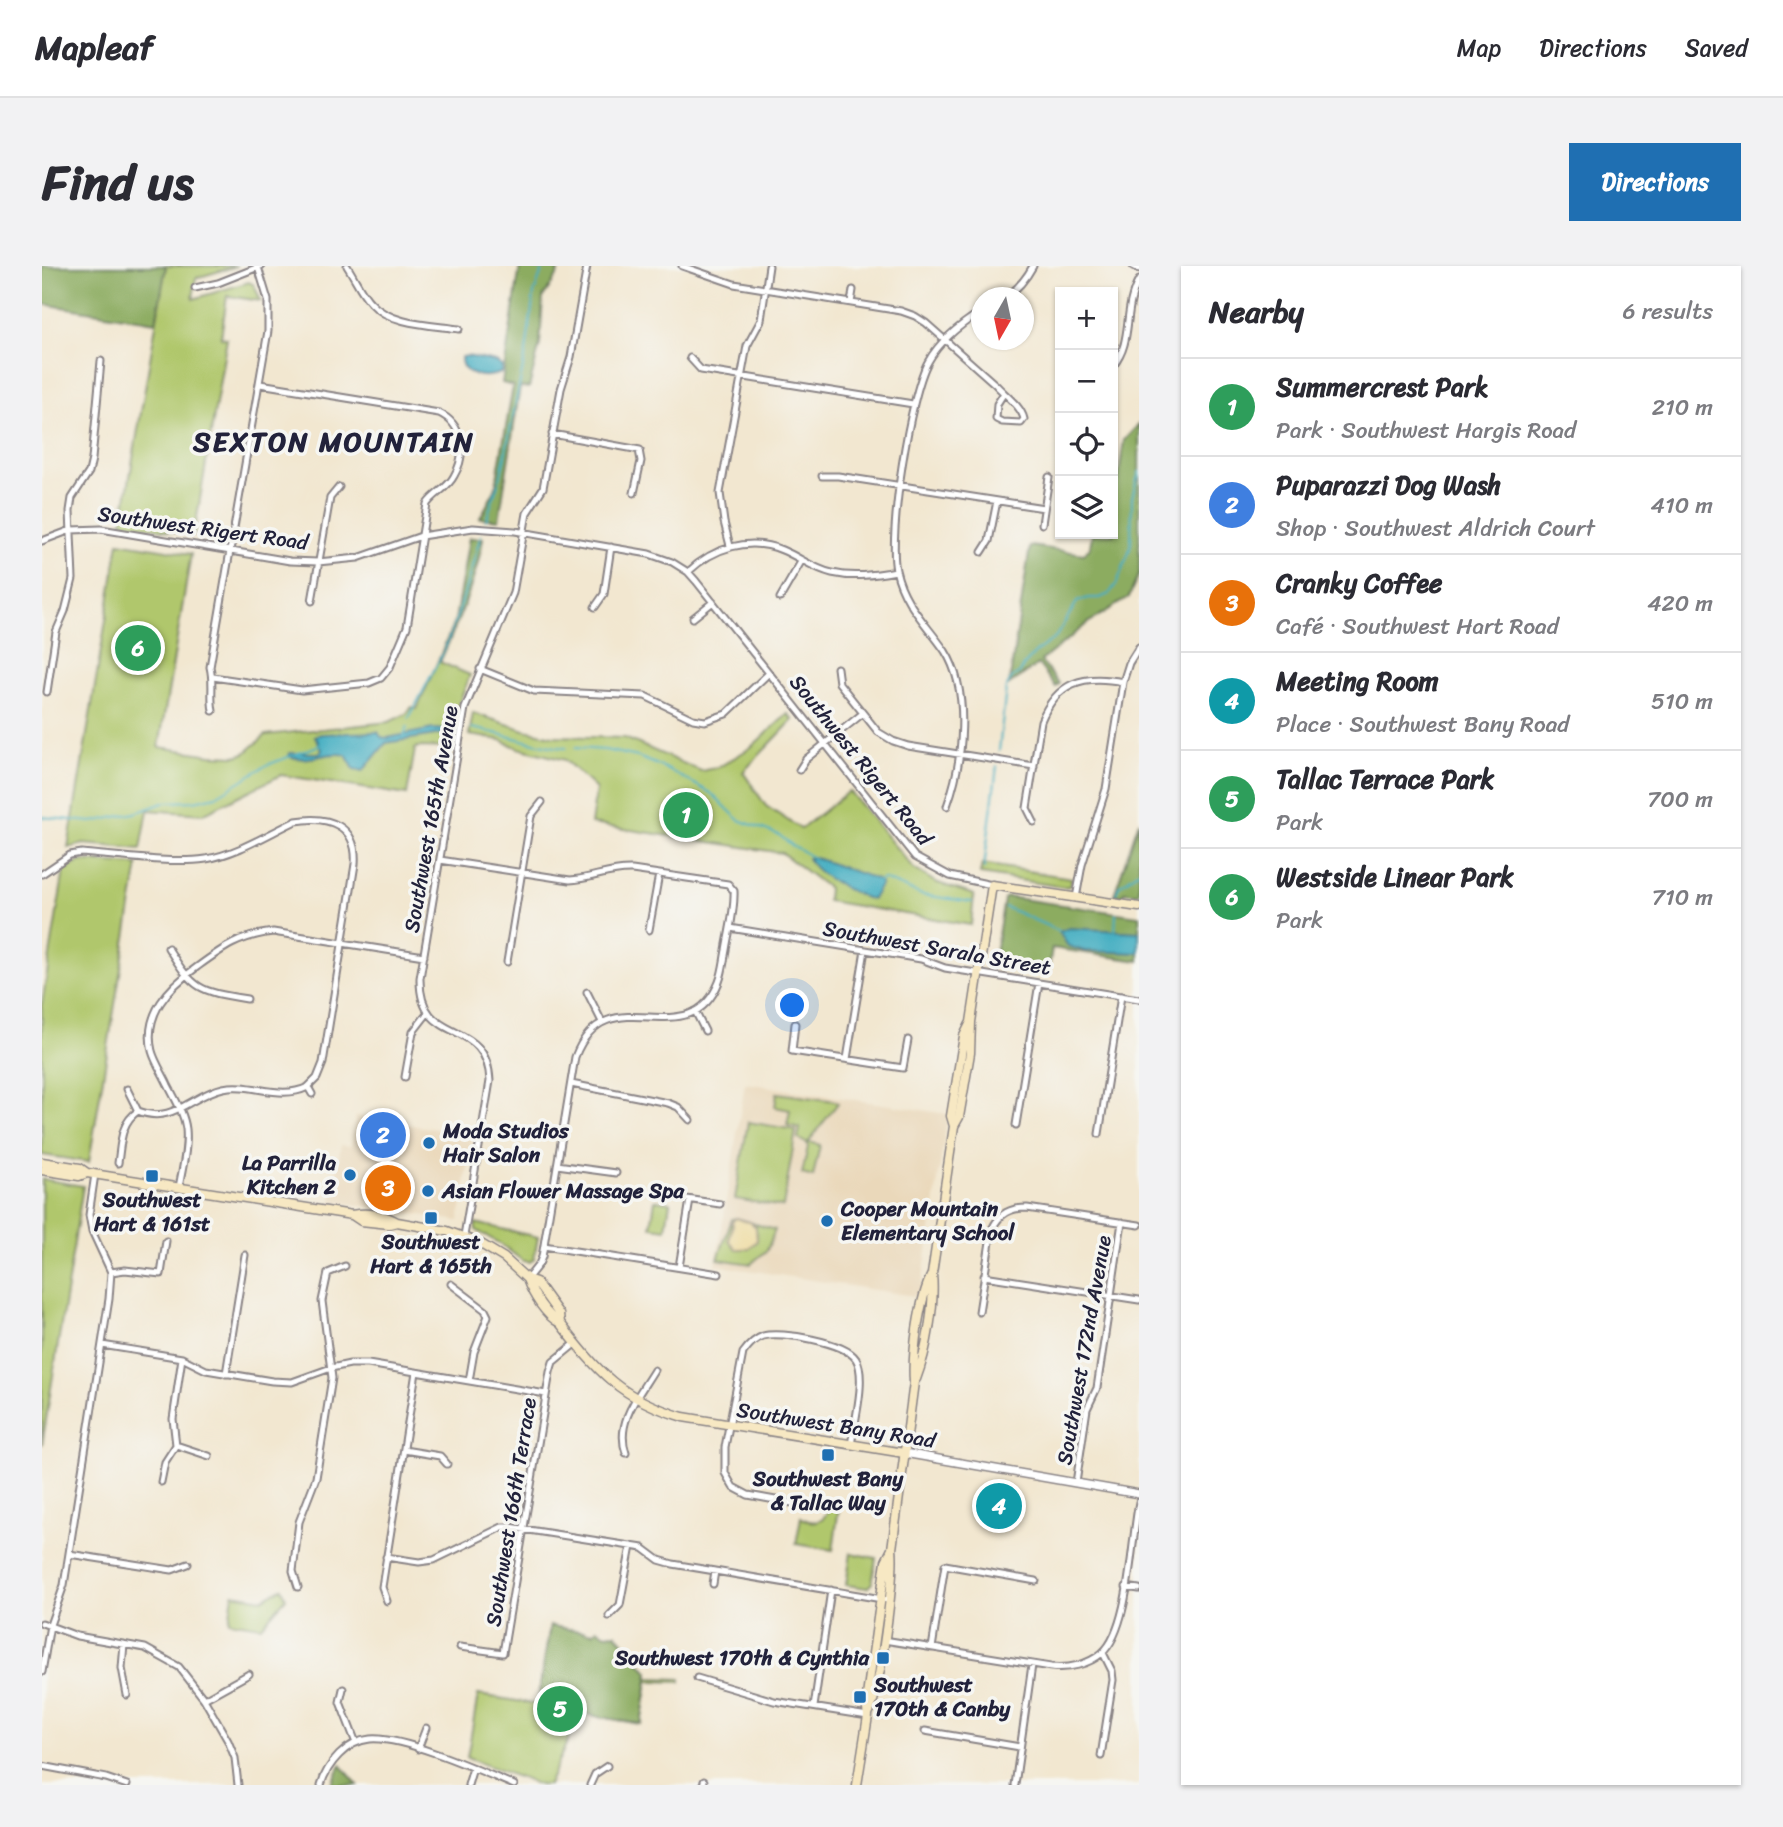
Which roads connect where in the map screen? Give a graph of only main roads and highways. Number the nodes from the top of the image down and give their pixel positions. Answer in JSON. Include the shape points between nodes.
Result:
{"nodes":[{"id":1,"x":1139,"y":907,"type":"edge"},
{"id":2,"x":42,"y":1162,"type":"edge"},
{"id":3,"x":42,"y":1170,"type":"edge"},
{"id":4,"x":91,"y":1174,"type":"junction"},
{"id":5,"x":904,"y":1453,"type":"junction"},
{"id":6,"x":857,"y":1785,"type":"edge"}],
"edges":[{"from":1,"to":5,"type":"main road","name":"Southwest Rigert Road","via":[[992,885],[925,1345],[914,1382]]},
{"from":2,"to":4,"type":"main road"},
{"from":3,"to":4,"type":"main road"},
{"from":4,"to":5,"type":"main road","name":"Southwest Bany Road","via":[[389,1217],[464,1236],[504,1258],[527,1279],[553,1320],[595,1368],[636,1399],[682,1417]]},
{"from":5,"to":6,"type":"main road"}]}
